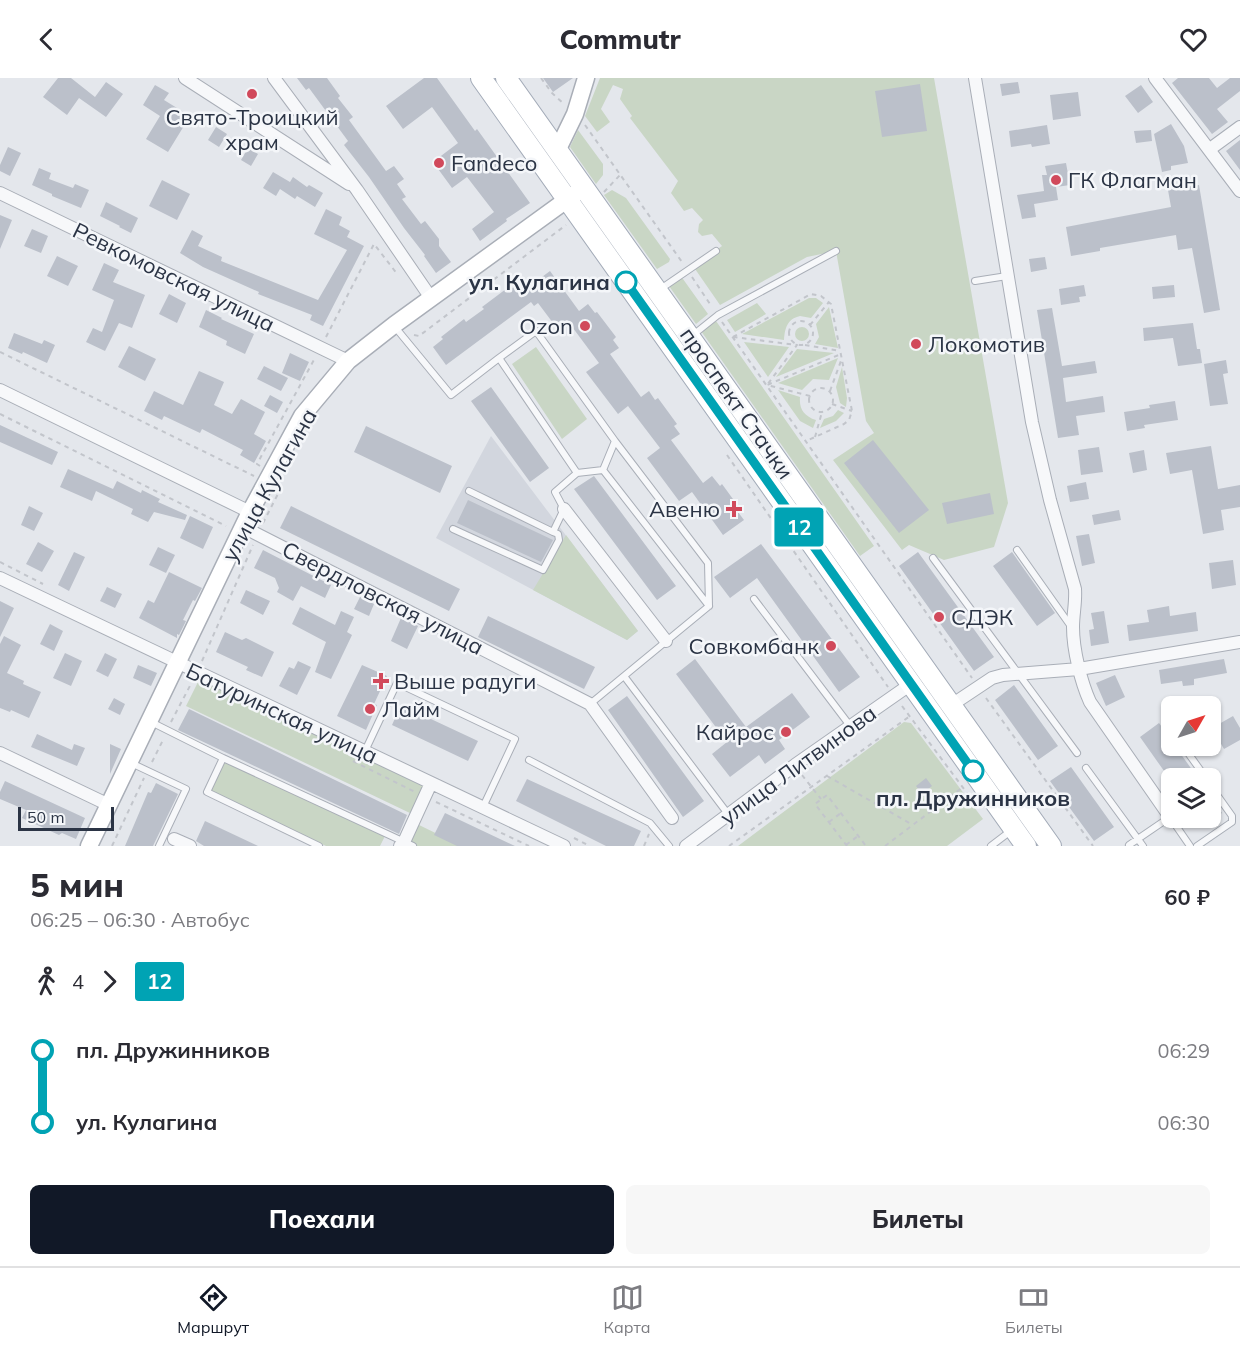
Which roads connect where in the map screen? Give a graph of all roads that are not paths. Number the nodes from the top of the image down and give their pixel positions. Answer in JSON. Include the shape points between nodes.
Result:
{"nodes":[{"id":1,"x":185,"y":78,"type":"edge"},
{"id":2,"x":274,"y":78,"type":"edge"},
{"id":3,"x":481,"y":78,"type":"edge"},
{"id":4,"x":506,"y":78,"type":"edge"},
{"id":5,"x":586,"y":78,"type":"edge"},
{"id":6,"x":975,"y":78,"type":"edge"},
{"id":7,"x":1155,"y":78,"type":"edge"},
{"id":8,"x":1240,"y":127,"type":"edge"},
{"id":9,"x":1210,"y":149,"type":"junction"},
{"id":10,"x":557,"y":151,"type":"junction"},
{"id":11,"x":584,"y":188,"type":"junction"},
{"id":12,"x":357,"y":190,"type":"junction"},
{"id":13,"x":1240,"y":191,"type":"edge"},
{"id":14,"x":0,"y":193,"type":"edge"},
{"id":15,"x":573,"y":207,"type":"junction"},
{"id":16,"x":716,"y":251,"type":"dead end"},
{"id":17,"x":836,"y":251,"type":"dead end"},
{"id":18,"x":1007,"y":276,"type":"junction"},
{"id":19,"x":975,"y":281,"type":"dead end"},
{"id":20,"x":657,"y":291,"type":"junction"},
{"id":21,"x":431,"y":298,"type":"junction"},
{"id":22,"x":397,"y":329,"type":"junction"},
{"id":23,"x":690,"y":337,"type":"junction"},
{"id":24,"x":499,"y":358,"type":"junction"},
{"id":25,"x":348,"y":362,"type":"junction"},
{"id":26,"x":0,"y":390,"type":"edge"},
{"id":27,"x":615,"y":441,"type":"junction"},
{"id":28,"x":603,"y":470,"type":"junction"},
{"id":29,"x":577,"y":473,"type":"junction"},
{"id":30,"x":469,"y":491,"type":"dead end"},
{"id":31,"x":564,"y":509,"type":"junction"},
{"id":32,"x":247,"y":510,"type":"junction"},
{"id":33,"x":453,"y":529,"type":"dead end"},
{"id":34,"x":250,"y":531,"type":"junction"},
{"id":35,"x":553,"y":532,"type":"junction"},
{"id":36,"x":1017,"y":550,"type":"dead end"},
{"id":37,"x":933,"y":558,"type":"dead end"},
{"id":38,"x":0,"y":578,"type":"edge"},
{"id":39,"x":754,"y":599,"type":"dead end"},
{"id":40,"x":709,"y":606,"type":"junction"},
{"id":41,"x":1072,"y":628,"type":"junction"},
{"id":42,"x":666,"y":641,"type":"junction"},
{"id":43,"x":1240,"y":642,"type":"edge"},
{"id":44,"x":180,"y":658,"type":"junction"},
{"id":45,"x":1079,"y":669,"type":"junction"},
{"id":46,"x":1018,"y":673,"type":"junction"},
{"id":47,"x":624,"y":676,"type":"junction"},
{"id":48,"x":911,"y":684,"type":"junction"},
{"id":49,"x":590,"y":704,"type":"junction"},
{"id":50,"x":950,"y":705,"type":"junction"},
{"id":51,"x":150,"y":722,"type":"junction"},
{"id":52,"x":851,"y":727,"type":"junction"},
{"id":53,"x":365,"y":752,"type":"junction"},
{"id":54,"x":0,"y":753,"type":"edge"},
{"id":55,"x":1077,"y":753,"type":"dead end"},
{"id":56,"x":223,"y":758,"type":"junction"},
{"id":57,"x":529,"y":760,"type":"dead end"},
{"id":58,"x":131,"y":762,"type":"junction"},
{"id":59,"x":1086,"y":768,"type":"dead end"},
{"id":60,"x":431,"y":783,"type":"junction"},
{"id":61,"x":1221,"y":800,"type":"edge"},
{"id":62,"x":1161,"y":804,"type":"edge"},
{"id":63,"x":109,"y":805,"type":"junction"},
{"id":64,"x":483,"y":808,"type":"junction"},
{"id":65,"x":729,"y":815,"type":"junction"},
{"id":66,"x":672,"y":818,"type":"dead end"},
{"id":67,"x":1161,"y":823,"type":"edge"},
{"id":68,"x":1178,"y":828,"type":"edge"},
{"id":69,"x":1014,"y":829,"type":"junction"},
{"id":70,"x":174,"y":838,"type":"dead end"},
{"id":71,"x":1137,"y":839,"type":"junction"},
{"id":72,"x":405,"y":845,"type":"edge"},
{"id":73,"x":89,"y":846,"type":"edge"},
{"id":74,"x":159,"y":846,"type":"edge"},
{"id":75,"x":190,"y":846,"type":"edge"},
{"id":76,"x":319,"y":846,"type":"edge"},
{"id":77,"x":564,"y":846,"type":"edge"},
{"id":78,"x":669,"y":846,"type":"edge"},
{"id":79,"x":686,"y":846,"type":"edge"},
{"id":80,"x":991,"y":846,"type":"edge"},
{"id":81,"x":1026,"y":846,"type":"edge"},
{"id":82,"x":1051,"y":846,"type":"edge"},
{"id":83,"x":1130,"y":846,"type":"edge"},
{"id":84,"x":1143,"y":846,"type":"edge"},
{"id":85,"x":1191,"y":846,"type":"edge"},
{"id":86,"x":1197,"y":846,"type":"edge"}],
"edges":[{"from":1,"to":12,"type":"street"},
{"from":2,"to":12,"type":"street"},
{"from":3,"to":15,"type":"main road","name":"проспект Стачки"},
{"from":4,"to":10,"type":"main road","name":"проспект Стачки"},
{"from":5,"to":10,"type":"street","via":[[575,114]]},
{"from":6,"to":18,"type":"street"},
{"from":7,"to":9,"type":"street"},
{"from":8,"to":9,"type":"street"},
{"from":9,"to":13,"type":"street"},
{"from":10,"to":11,"type":"main road","name":"проспект Стачки"},
{"from":11,"to":15,"type":"street","name":"улица Кулагина"},
{"from":11,"to":20,"type":"main road","name":"проспект Стачки"},
{"from":12,"to":21,"type":"street"},
{"from":14,"to":25,"type":"street","name":"Ревкомовская улица"},
{"from":15,"to":21,"type":"street","name":"улица Кулагина"},
{"from":15,"to":48,"type":"main road","name":"проспект Стачки"},
{"from":16,"to":20,"type":"lane"},
{"from":17,"to":23,"type":"lane","via":[[718,315]]},
{"from":18,"to":19,"type":"lane"},
{"from":18,"to":41,"type":"street","via":[[1032,422],[1075,589]]},
{"from":20,"to":23,"type":"main road","name":"проспект Стачки"},
{"from":21,"to":22,"type":"street","name":"улица Кулагина"},
{"from":22,"to":24,"type":"lane","via":[[451,395]]},
{"from":22,"to":25,"type":"street","name":"улица Кулагина"},
{"from":23,"to":50,"type":"main road","name":"проспект Стачки"},
{"from":24,"to":27,"type":"lane","via":[[536,331]]},
{"from":24,"to":29,"type":"lane"},
{"from":25,"to":32,"type":"street","name":"улица Кулагина","via":[[302,416]]},
{"from":26,"to":32,"type":"street"},
{"from":27,"to":28,"type":"lane"},
{"from":27,"to":40,"type":"lane","via":[[708,563]]},
{"from":28,"to":29,"type":"lane"},
{"from":28,"to":40,"type":"lane"},
{"from":29,"to":31,"type":"lane","via":[[555,492]]},
{"from":30,"to":35,"type":"lane"},
{"from":31,"to":35,"type":"lane"},
{"from":31,"to":42,"type":"street"},
{"from":32,"to":34,"type":"street","name":"улица Кулагина"},
{"from":33,"to":35,"type":"lane","via":[[543,570],[559,540],[560,536]]},
{"from":34,"to":44,"type":"street","name":"улица Кулагина"},
{"from":34,"to":49,"type":"street","name":"Свердловская улица"},
{"from":36,"to":41,"type":"lane"},
{"from":37,"to":46,"type":"lane"},
{"from":38,"to":44,"type":"street","name":"Батуринская улица"},
{"from":39,"to":52,"type":"lane"},
{"from":40,"to":42,"type":"lane"},
{"from":41,"to":45,"type":"street"},
{"from":42,"to":47,"type":"lane"},
{"from":43,"to":45,"type":"street"},
{"from":44,"to":51,"type":"street","name":"улица Кулагина"},
{"from":44,"to":53,"type":"street","name":"Батуринская улица"},
{"from":45,"to":46,"type":"street"},
{"from":45,"to":62,"type":"street","via":[[1090,702]]},
{"from":46,"to":50,"type":"street","via":[[992,678]]},
{"from":46,"to":55,"type":"lane"},
{"from":47,"to":49,"type":"lane"},
{"from":47,"to":65,"type":"lane"},
{"from":48,"to":52,"type":"street","name":"улица Литвинова"},
{"from":48,"to":69,"type":"main road","name":"проспект Стачки"},
{"from":49,"to":66,"type":"street","name":"Свердловская улица"},
{"from":50,"to":82,"type":"main road","name":"проспект Стачки"},
{"from":51,"to":56,"type":"lane"},
{"from":51,"to":58,"type":"street","name":"улица Кулагина"},
{"from":52,"to":65,"type":"street","name":"улица Литвинова"},
{"from":53,"to":60,"type":"street","name":"Батуринская улица"},
{"from":53,"to":64,"type":"lane","via":[[397,683],[516,740]]},
{"from":54,"to":63,"type":"street"},
{"from":56,"to":72,"type":"lane"},
{"from":56,"to":76,"type":"lane","via":[[207,792]]},
{"from":57,"to":78,"type":"lane","via":[[650,823]]},
{"from":58,"to":63,"type":"street","name":"улица Кулагина"},
{"from":58,"to":74,"type":"lane","via":[[186,789]]},
{"from":59,"to":71,"type":"lane"},
{"from":60,"to":64,"type":"street","name":"Батуринская улица"},
{"from":60,"to":72,"type":"street"},
{"from":61,"to":86,"type":"lane","via":[[1232,822]]},
{"from":63,"to":73,"type":"street","name":"улица Кулагина"},
{"from":64,"to":77,"type":"street","name":"Батуринская улица"},
{"from":65,"to":79,"type":"street","name":"улица Литвинова"},
{"from":67,"to":71,"type":"lane"},
{"from":68,"to":85,"type":"lane"},
{"from":69,"to":80,"type":"lane"},
{"from":69,"to":81,"type":"main road","name":"проспект Стачки"},
{"from":70,"to":75,"type":"street"},
{"from":71,"to":83,"type":"lane"},
{"from":71,"to":84,"type":"lane"}]}
